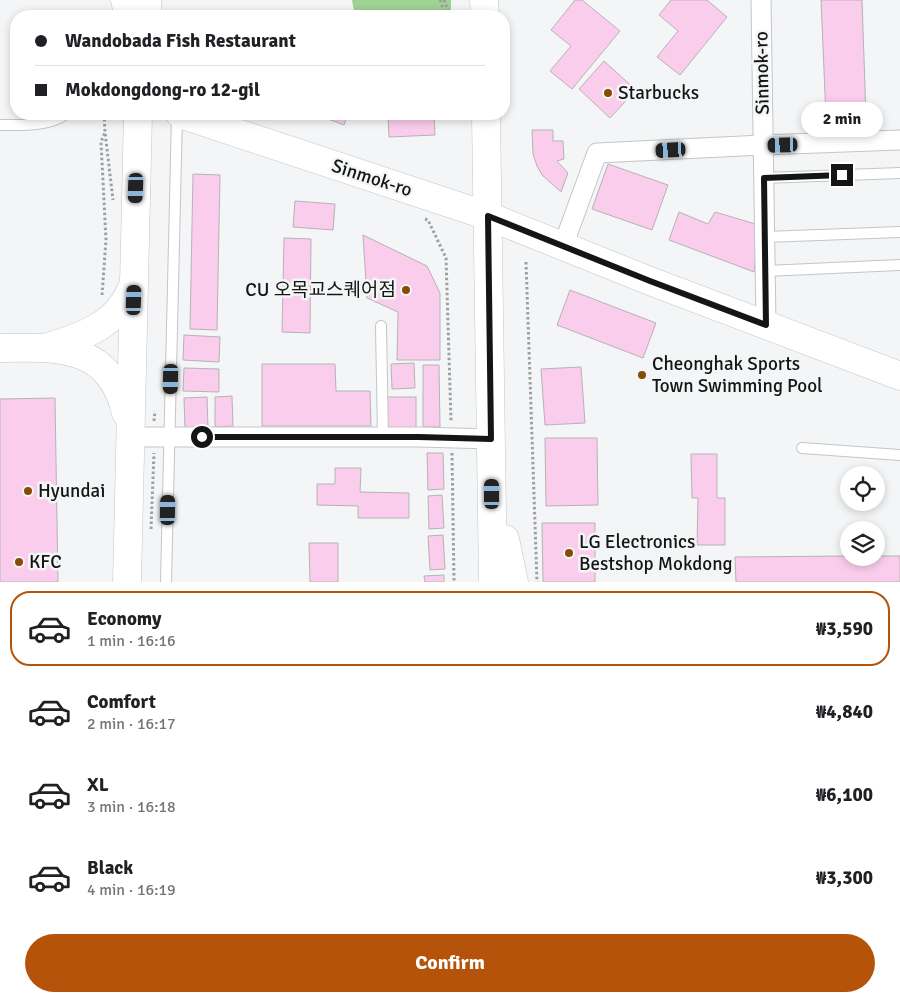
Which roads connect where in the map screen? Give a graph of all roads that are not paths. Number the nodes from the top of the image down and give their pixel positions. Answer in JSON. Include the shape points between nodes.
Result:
{"nodes":[{"id":1,"x":761,"y":0,"type":"edge"},
{"id":2,"x":54,"y":120,"type":"edge"},
{"id":3,"x":138,"y":120,"type":"edge"},
{"id":4,"x":187,"y":120,"type":"edge"},
{"id":5,"x":203,"y":120,"type":"edge"},
{"id":6,"x":486,"y":120,"type":"edge"},
{"id":7,"x":0,"y":125,"type":"edge"},
{"id":8,"x":900,"y":140,"type":"edge"},
{"id":9,"x":764,"y":145,"type":"junction"},
{"id":10,"x":900,"y":173,"type":"edge"},
{"id":11,"x":764,"y":178,"type":"junction"},
{"id":12,"x":488,"y":216,"type":"junction"},
{"id":13,"x":900,"y":232,"type":"edge"},
{"id":14,"x":765,"y":237,"type":"junction"},
{"id":15,"x":563,"y":246,"type":"junction"},
{"id":16,"x":900,"y":265,"type":"edge"},
{"id":17,"x":765,"y":271,"type":"junction"},
{"id":18,"x":134,"y":281,"type":"junction"},
{"id":19,"x":766,"y":325,"type":"junction"},
{"id":20,"x":381,"y":326,"type":"dead end"},
{"id":21,"x":0,"y":348,"type":"edge"},
{"id":22,"x":46,"y":348,"type":"junction"},
{"id":23,"x":900,"y":376,"type":"edge"},
{"id":24,"x":383,"y":437,"type":"junction"},
{"id":25,"x":491,"y":439,"type":"junction"},
{"id":26,"x":146,"y":443,"type":"junction"},
{"id":27,"x":802,"y":448,"type":"dead end"},
{"id":28,"x":900,"y":455,"type":"edge"},
{"id":29,"x":492,"y":476,"type":"junction"},
{"id":30,"x":127,"y":582,"type":"edge"},
{"id":31,"x":166,"y":582,"type":"edge"},
{"id":32,"x":478,"y":582,"type":"edge"},
{"id":33,"x":493,"y":582,"type":"edge"},
{"id":34,"x":514,"y":582,"type":"edge"}],
"edges":[{"from":1,"to":9,"type":"street","name":"Sinmok-ro"},
{"from":2,"to":7,"type":"lane","via":[[45,124]]},
{"from":3,"to":18,"type":"main road"},
{"from":4,"to":26,"type":"lane"},
{"from":5,"to":12,"type":"main road","name":"Sinmok-ro"},
{"from":6,"to":12,"type":"main road"},
{"from":8,"to":9,"type":"street"},
{"from":9,"to":11,"type":"street","name":"Sinmok-ro"},
{"from":9,"to":15,"type":"street","via":[[597,153]]},
{"from":10,"to":11,"type":"lane"},
{"from":11,"to":14,"type":"street","name":"Sinmok-ro"},
{"from":12,"to":15,"type":"main road","name":"Sinmok-ro"},
{"from":12,"to":25,"type":"main road"},
{"from":13,"to":14,"type":"lane"},
{"from":14,"to":17,"type":"street","name":"Sinmok-ro"},
{"from":15,"to":19,"type":"main road","name":"Sinmok-ro"},
{"from":16,"to":17,"type":"lane"},
{"from":17,"to":19,"type":"street","name":"Sinmok-ro"},
{"from":18,"to":22,"type":"main road","via":[[128,297],[112,318],[71,340]]},
{"from":18,"to":26,"type":"main road"},
{"from":19,"to":23,"type":"main road","name":"Sinmok-ro"},
{"from":20,"to":24,"type":"lane"},
{"from":21,"to":22,"type":"main road"},
{"from":22,"to":26,"type":"main road","via":[[86,357],[107,372],[126,412]]},
{"from":24,"to":25,"type":"street"},
{"from":24,"to":26,"type":"street"},
{"from":25,"to":29,"type":"main road"},
{"from":26,"to":30,"type":"main road"},
{"from":26,"to":31,"type":"lane"},
{"from":27,"to":28,"type":"lane"},
{"from":29,"to":32,"type":"main road"},
{"from":29,"to":33,"type":"main road"},
{"from":29,"to":34,"type":"main road"}]}
